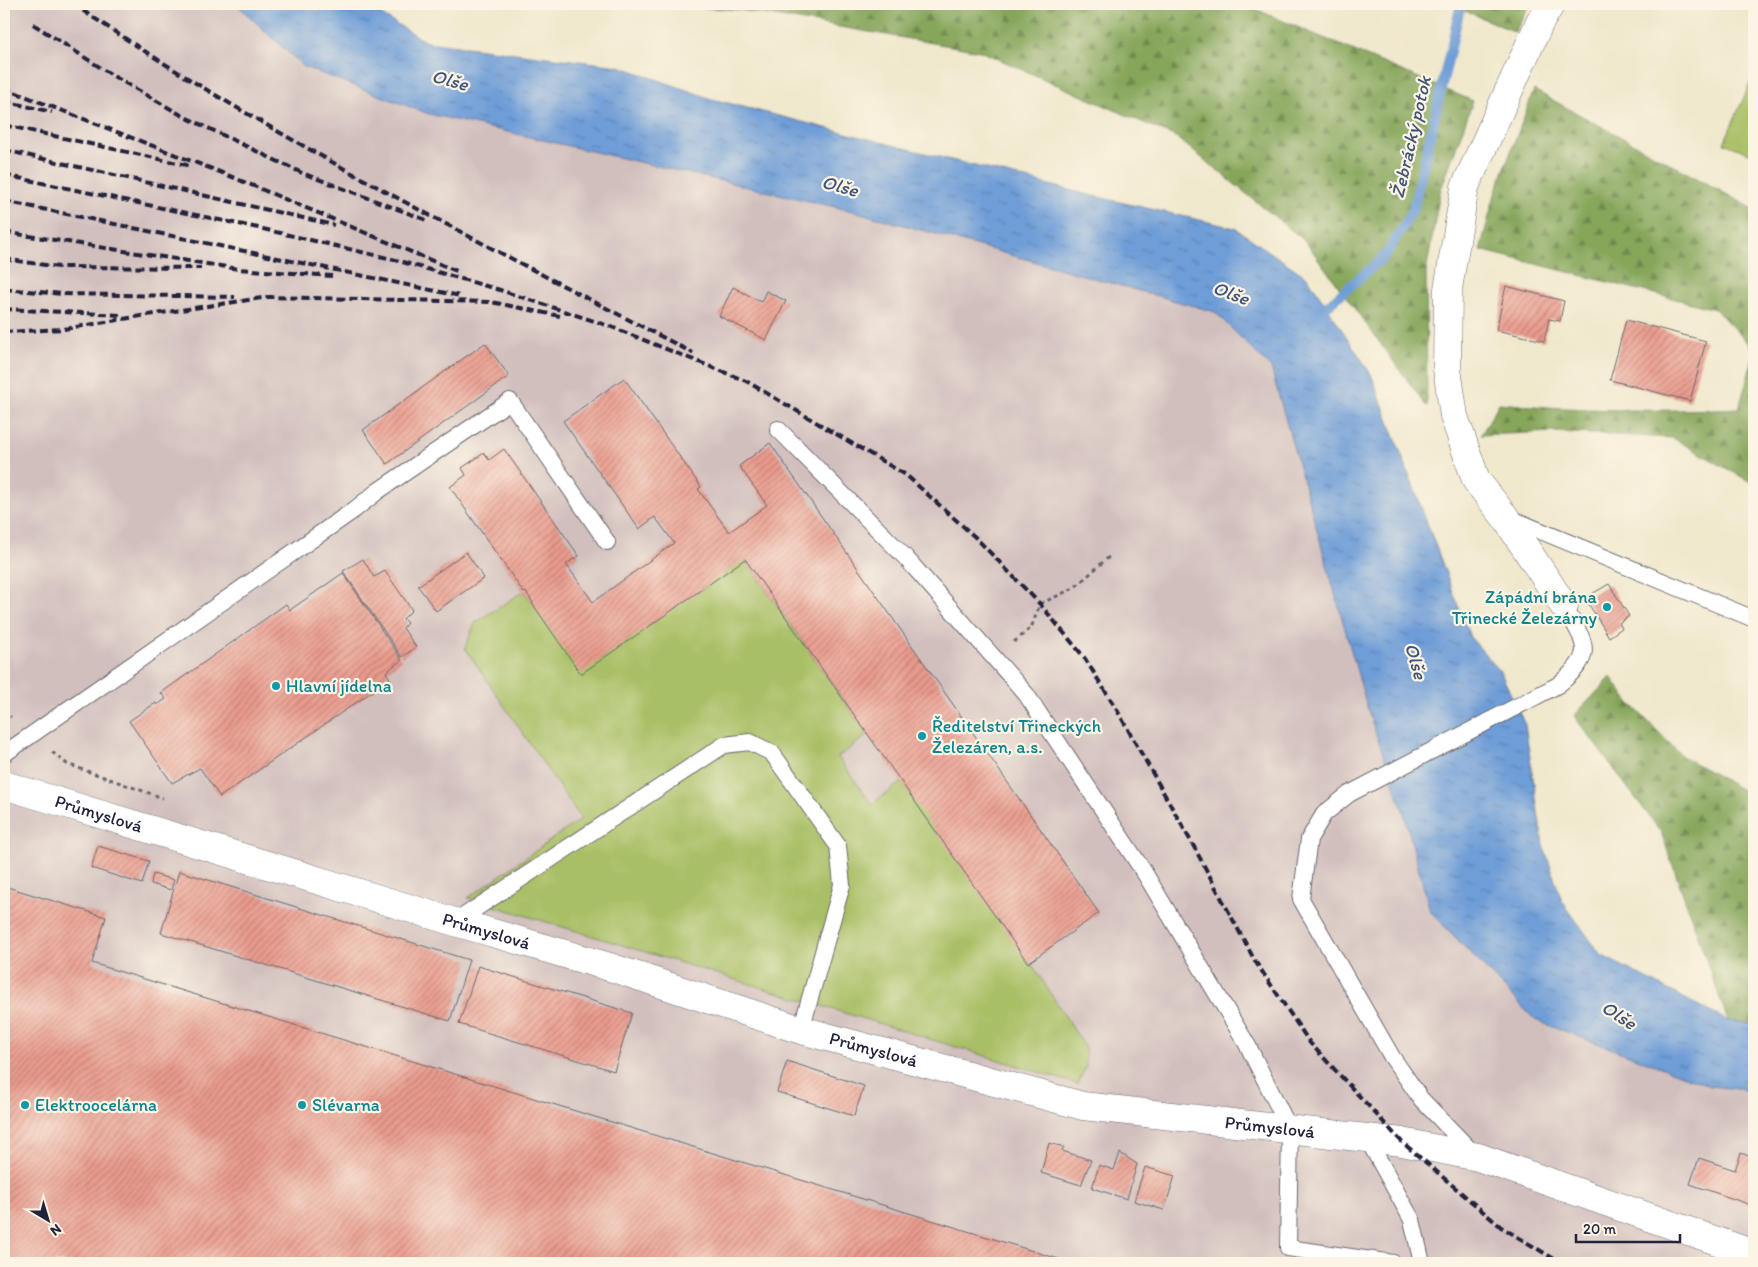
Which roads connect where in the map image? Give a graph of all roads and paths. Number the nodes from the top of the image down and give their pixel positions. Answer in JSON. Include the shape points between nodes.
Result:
{"nodes":[{"id":1,"x":1551,"y":4,"type":"edge"},
{"id":2,"x":778,"y":429,"type":"dead end"},
{"id":3,"x":1504,"y":517,"type":"junction"},
{"id":4,"x":606,"y":542,"type":"dead end"},
{"id":5,"x":1111,"y":555,"type":"dead end"},
{"id":6,"x":1564,"y":606,"type":"joint"},
{"id":7,"x":1754,"y":619,"type":"edge"},
{"id":8,"x":995,"y":660,"type":"junction"},
{"id":9,"x":4,"y":711,"type":"edge"},
{"id":10,"x":32,"y":735,"type":"junction"},
{"id":11,"x":4,"y":754,"type":"edge"},
{"id":12,"x":4,"y":785,"type":"edge"},
{"id":13,"x":172,"y":801,"type":"dead end"},
{"id":14,"x":455,"y":922,"type":"junction"},
{"id":15,"x":801,"y":1030,"type":"junction"},
{"id":16,"x":1290,"y":1130,"type":"junction"},
{"id":17,"x":1367,"y":1138,"type":"junction"},
{"id":18,"x":1478,"y":1158,"type":"junction"},
{"id":19,"x":1754,"y":1254,"type":"edge"},
{"id":20,"x":1393,"y":1263,"type":"edge"},
{"id":21,"x":1422,"y":1263,"type":"edge"}],
"edges":[{"from":1,"to":3,"type":"street","via":[[1466,187],[1448,289],[1447,369],[1454,416],[1476,480]]},
{"from":2,"to":8,"type":"lane","via":[[906,558]]},
{"from":3,"to":6,"type":"street"},
{"from":3,"to":7,"type":"lane"},
{"from":4,"to":10,"type":"lane","via":[[510,402]]},
{"from":5,"to":8,"type":"path","via":[[1074,588],[1040,604],[1031,628]]},
{"from":6,"to":18,"type":"lane","via":[[1584,642],[1582,661],[1572,674],[1558,685],[1349,794],[1324,814],[1309,839],[1300,899],[1392,1057],[1421,1100]]},
{"from":8,"to":16,"type":"lane","via":[[1026,694],[1144,872],[1248,1046]]},
{"from":9,"to":10,"type":"path"},
{"from":10,"to":11,"type":"lane"},
{"from":10,"to":13,"type":"path","via":[[67,764]]},
{"from":12,"to":14,"type":"street","name":"Průmyslová"},
{"from":14,"to":15,"type":"street","name":"Průmyslová","via":[[613,968]]},
{"from":14,"to":15,"type":"lane","via":[[724,746],[750,742],[772,753],[838,846],[842,885]]},
{"from":15,"to":16,"type":"street","name":"Průmyslová","via":[[1083,1106]]},
{"from":16,"to":17,"type":"street","name":"Průmyslová"},
{"from":16,"to":20,"type":"lane","via":[[1288,1248]]},
{"from":17,"to":18,"type":"street","name":"Průmyslová"},
{"from":17,"to":21,"type":"lane","via":[[1412,1220]]},
{"from":18,"to":19,"type":"street","name":"Průmyslová"}]}
